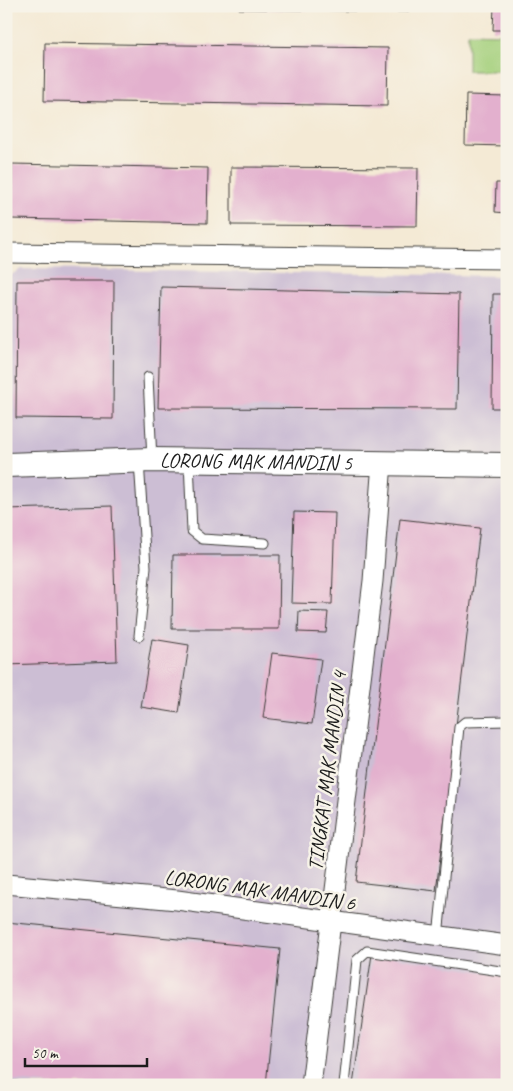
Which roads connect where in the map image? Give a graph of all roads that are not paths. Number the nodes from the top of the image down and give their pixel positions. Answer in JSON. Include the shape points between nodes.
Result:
{"nodes":[{"id":1,"x":6,"y":253,"type":"edge"},
{"id":2,"x":507,"y":259,"type":"edge"},
{"id":3,"x":148,"y":377,"type":"dead end"},
{"id":4,"x":146,"y":461,"type":"junction"},
{"id":5,"x":188,"y":461,"type":"junction"},
{"id":6,"x":382,"y":462,"type":"junction"},
{"id":7,"x":6,"y":465,"type":"edge"},
{"id":8,"x":507,"y":465,"type":"edge"},
{"id":9,"x":265,"y":543,"type":"dead end"},
{"id":10,"x":139,"y":636,"type":"dead end"},
{"id":11,"x":506,"y":722,"type":"edge"},
{"id":12,"x":6,"y":884,"type":"edge"},
{"id":13,"x":331,"y":922,"type":"junction"},
{"id":14,"x":438,"y":937,"type":"junction"},
{"id":15,"x":507,"y":946,"type":"edge"},
{"id":16,"x":507,"y":972,"type":"edge"},
{"id":17,"x":311,"y":1085,"type":"edge"},
{"id":18,"x":344,"y":1085,"type":"edge"}],
"edges":[{"from":1,"to":2,"type":"street"},
{"from":3,"to":4,"type":"lane"},
{"from":4,"to":5,"type":"street","name":"LORONG MAK MANDIN 5"},
{"from":4,"to":7,"type":"street","name":"LORONG MAK MANDIN 5"},
{"from":4,"to":10,"type":"lane","via":[[146,567]]},
{"from":5,"to":6,"type":"street","name":"LORONG MAK MANDIN 5"},
{"from":5,"to":9,"type":"lane","via":[[192,532],[202,539]]},
{"from":6,"to":8,"type":"street","name":"LORONG MAK MANDIN 5"},
{"from":6,"to":13,"type":"street","name":"TINGKAT MAK MANDIN 4","via":[[373,582]]},
{"from":11,"to":14,"type":"lane","via":[[465,722],[459,727]]},
{"from":12,"to":13,"type":"street","name":"LORONG MAK MANDIN 6","via":[[177,900]]},
{"from":13,"to":14,"type":"street","name":"LORONG MAK MANDIN 6"},
{"from":13,"to":17,"type":"street","name":"TINGKAT MAK MANDIN 4"},
{"from":14,"to":15,"type":"street","name":"LORONG MAK MANDIN 6"},
{"from":16,"to":18,"type":"lane","via":[[367,951],[357,960]]}]}
